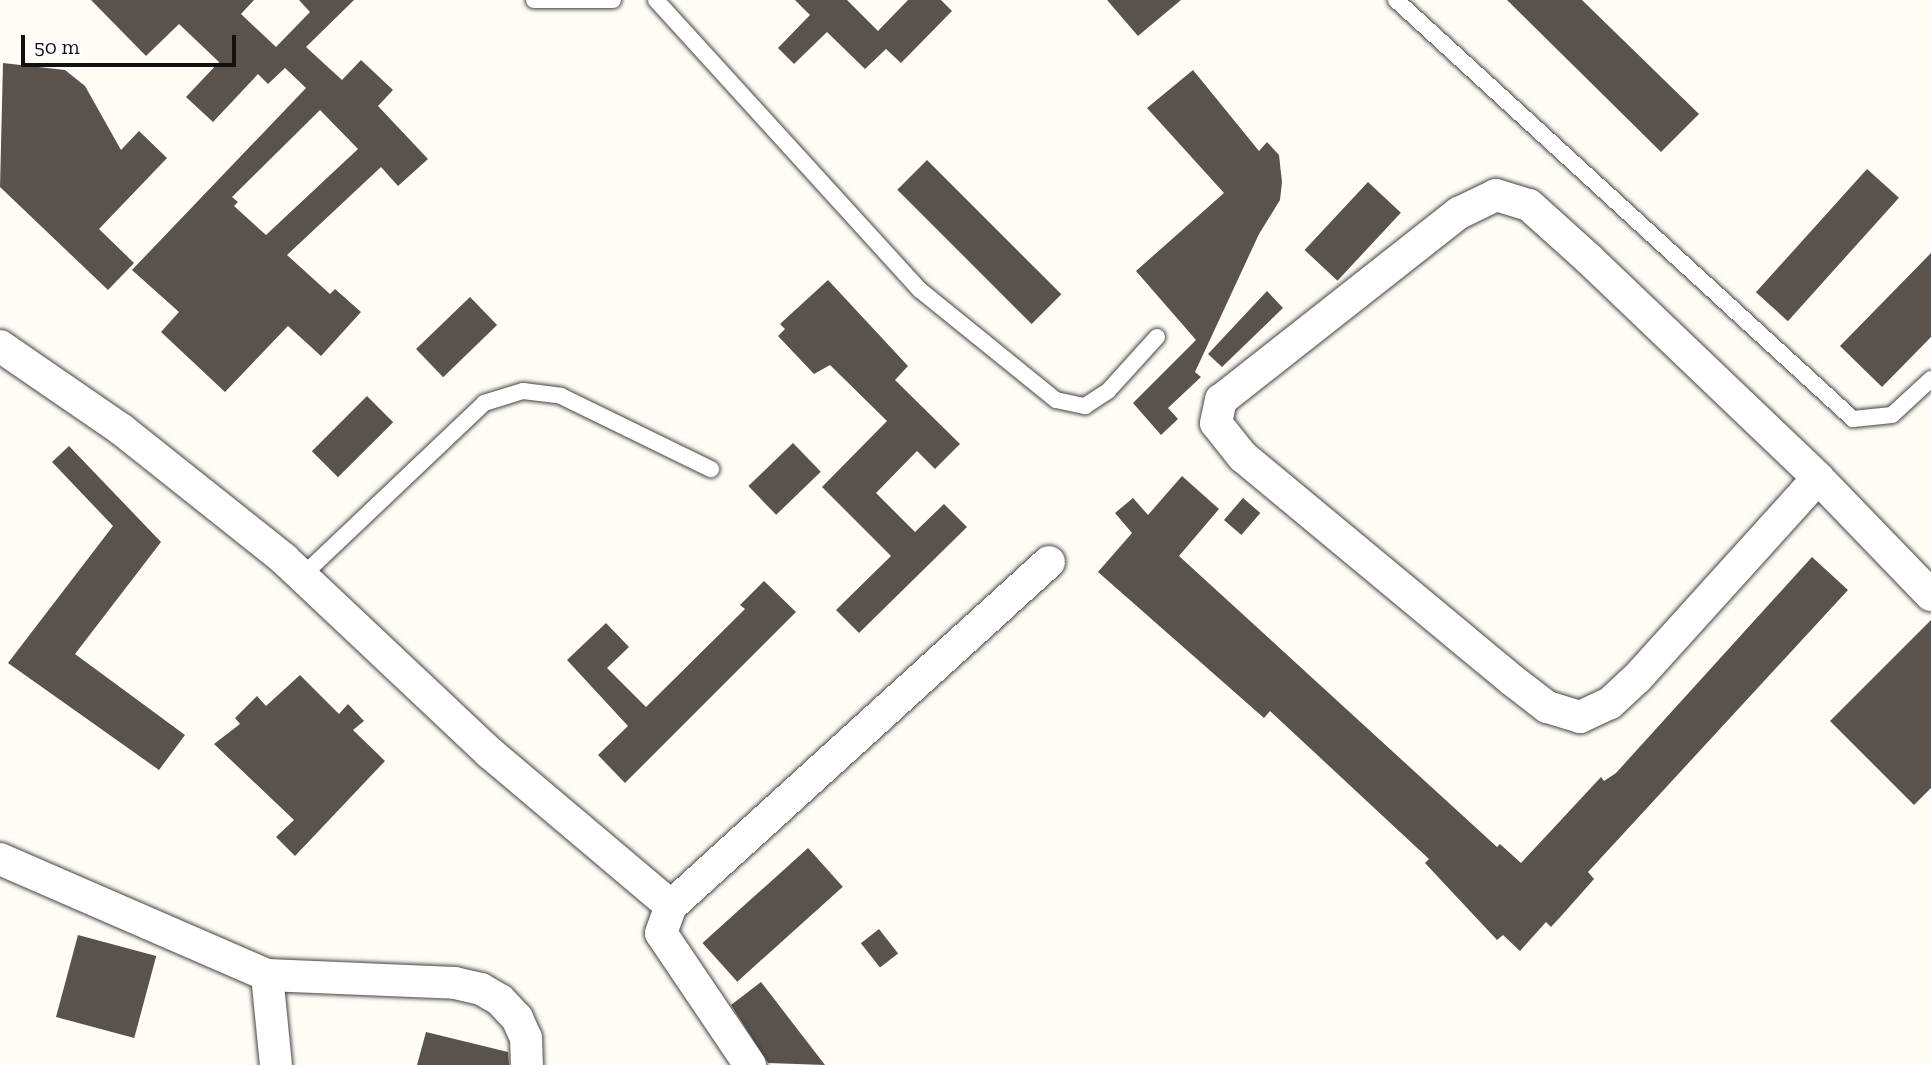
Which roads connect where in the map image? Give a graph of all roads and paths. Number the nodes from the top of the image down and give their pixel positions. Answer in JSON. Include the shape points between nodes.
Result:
{"nodes":[{"id":1,"x":534,"y":0,"type":"edge"},
{"id":2,"x":613,"y":0,"type":"edge"},
{"id":3,"x":656,"y":0,"type":"edge"},
{"id":4,"x":1396,"y":0,"type":"edge"},
{"id":5,"x":1157,"y":337,"type":"dead end"},
{"id":6,"x":0,"y":346,"type":"edge"},
{"id":7,"x":1931,"y":379,"type":"edge"},
{"id":8,"x":711,"y":470,"type":"dead end"},
{"id":9,"x":1818,"y":478,"type":"junction"},
{"id":10,"x":1049,"y":562,"type":"dead end"},
{"id":11,"x":302,"y":576,"type":"junction"},
{"id":12,"x":1931,"y":595,"type":"edge"},
{"id":13,"x":0,"y":859,"type":"edge"},
{"id":14,"x":671,"y":906,"type":"junction"},
{"id":15,"x":267,"y":975,"type":"junction"},
{"id":16,"x":276,"y":1065,"type":"edge"},
{"id":17,"x":527,"y":1065,"type":"edge"},
{"id":18,"x":750,"y":1065,"type":"edge"}],
"edges":[{"from":1,"to":2,"type":"lane"},
{"from":3,"to":5,"type":"lane","via":[[920,290],[1056,400],[1085,406],[1108,391]]},
{"from":4,"to":7,"type":"lane","via":[[1853,419],[1892,415]]},
{"from":6,"to":11,"type":"street","via":[[122,430]]},
{"from":8,"to":11,"type":"lane","via":[[561,396],[523,390],[484,403]]},
{"from":9,"to":9,"type":"street","via":[[1637,678],[1610,703],[1580,718],[1547,707],[1512,680],[1243,457],[1216,423],[1221,400],[1459,213],[1496,195],[1529,205]]},
{"from":9,"to":12,"type":"street"},
{"from":10,"to":14,"type":"street"},
{"from":11,"to":14,"type":"street","via":[[490,753]]},
{"from":13,"to":15,"type":"street"},
{"from":14,"to":18,"type":"street","via":[[662,933]]},
{"from":15,"to":16,"type":"street"},
{"from":15,"to":17,"type":"street","via":[[455,982],[481,989],[517,1018],[526,1038]]}]}
